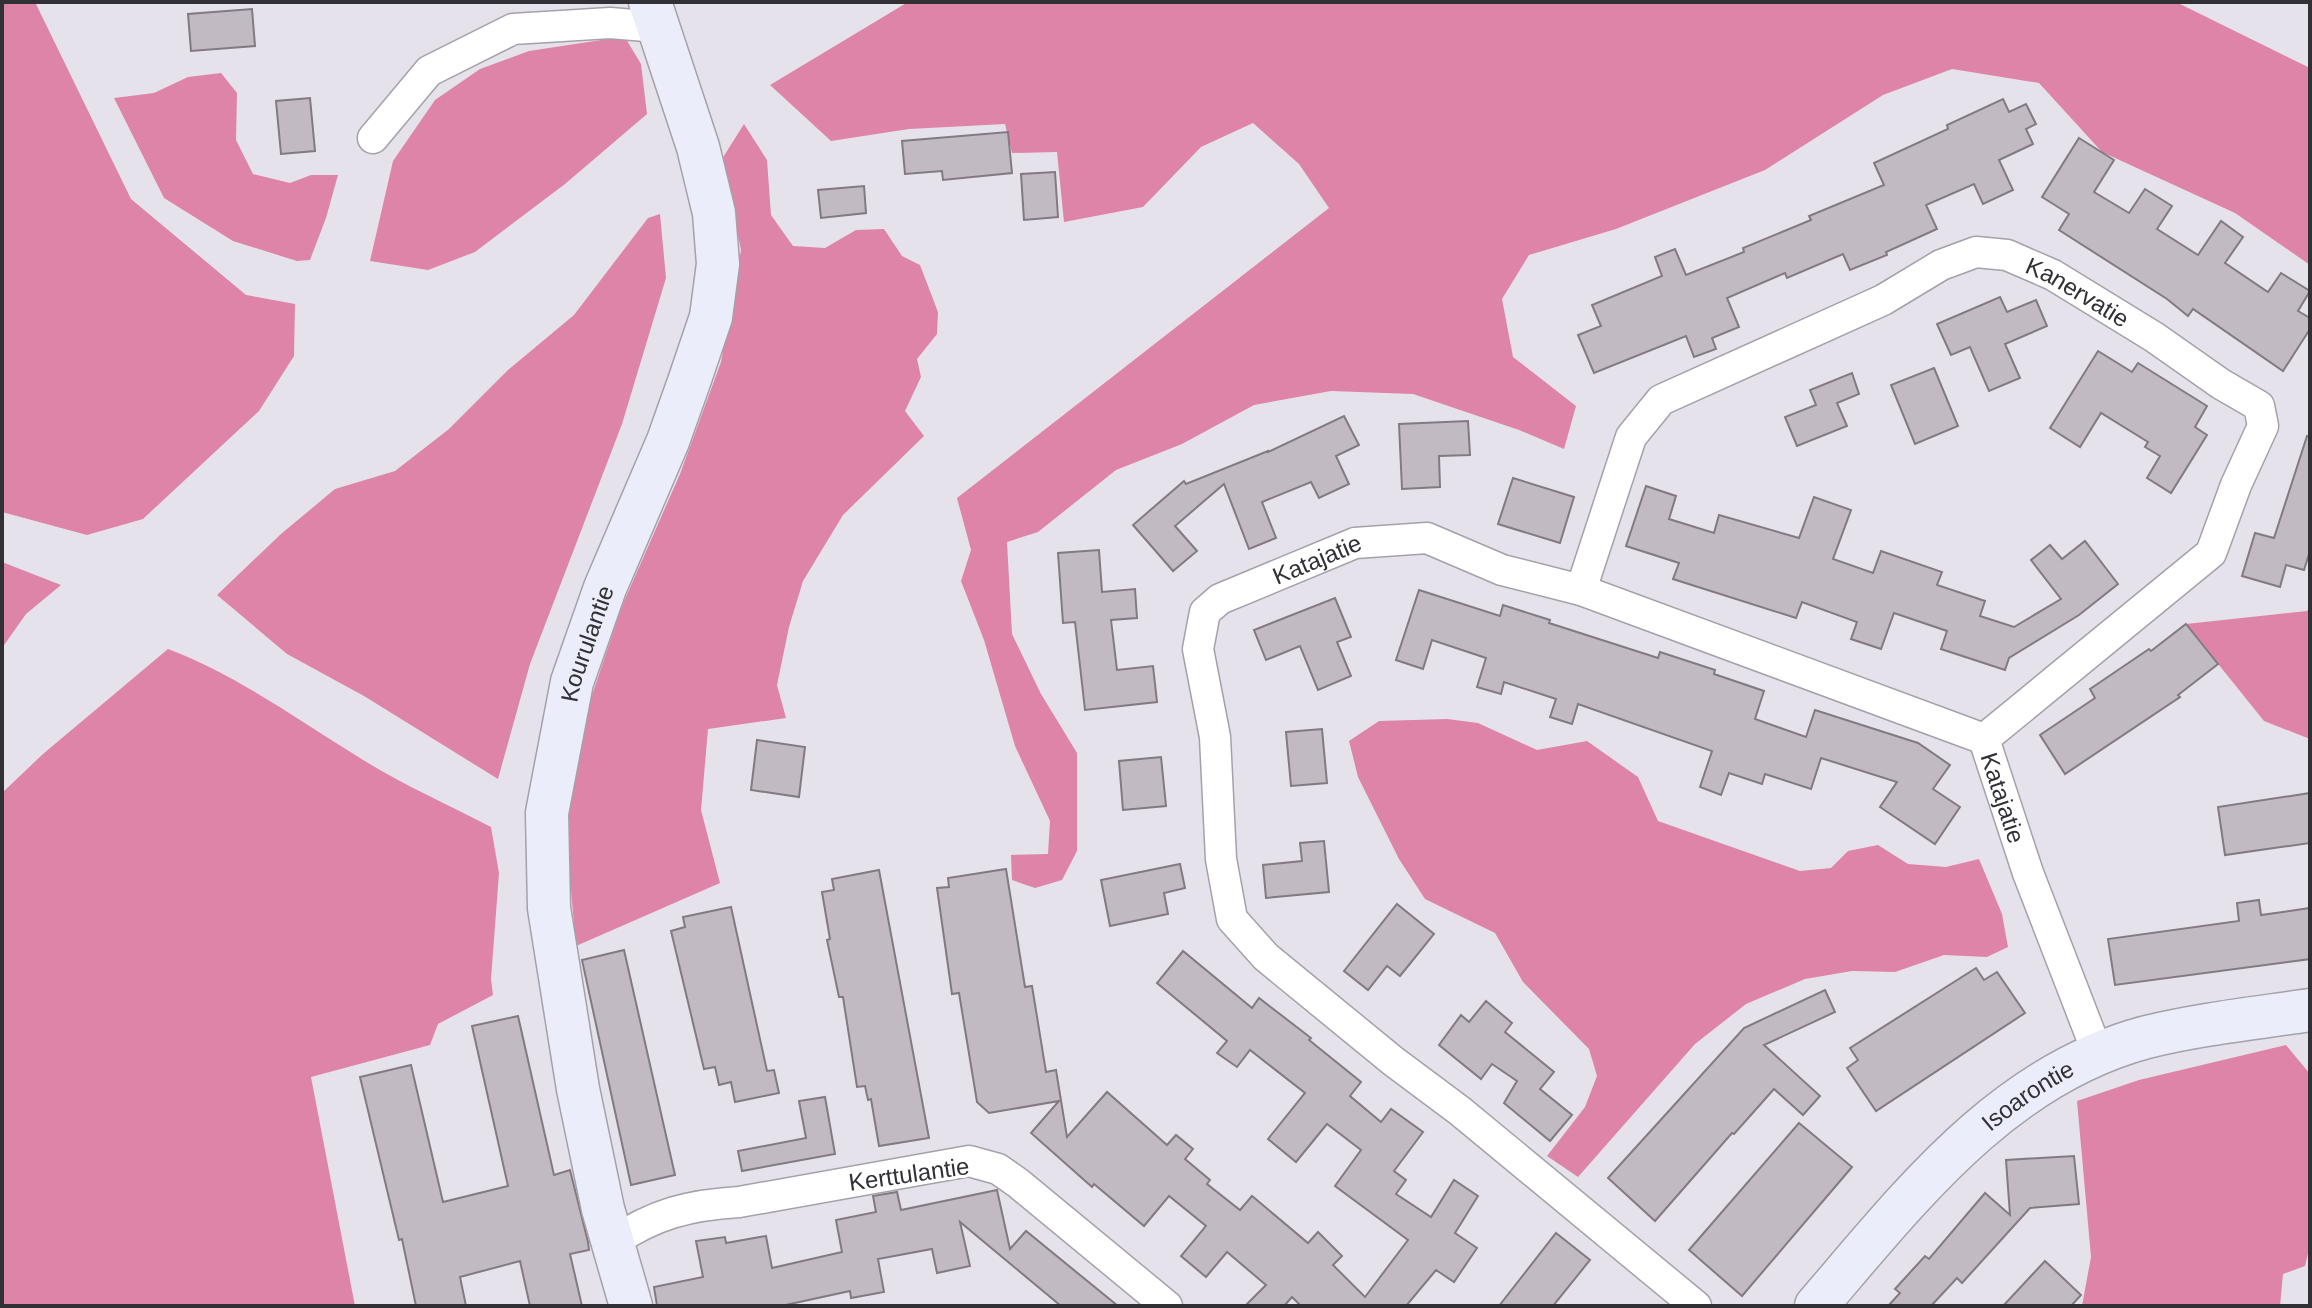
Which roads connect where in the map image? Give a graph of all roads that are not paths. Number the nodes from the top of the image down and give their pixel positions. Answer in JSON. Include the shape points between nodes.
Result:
{"nodes":[{"id":1,"x":654,"y":14,"type":"edge"},
{"id":2,"x":373,"y":138,"type":"dead end"},
{"id":3,"x":1581,"y":590,"type":"junction"},
{"id":4,"x":1984,"y":739,"type":"junction"},
{"id":5,"x":2310,"y":1010,"type":"edge"},
{"id":6,"x":2098,"y":1054,"type":"junction"},
{"id":7,"x":613,"y":1242,"type":"junction"},
{"id":8,"x":631,"y":1306,"type":"edge"},
{"id":9,"x":1167,"y":1306,"type":"edge"},
{"id":10,"x":1696,"y":1306,"type":"edge"},
{"id":11,"x":1816,"y":1306,"type":"edge"}],
"edges":[{"from":1,"to":2,"type":"street","via":[[610,23],[513,29],[429,71]]},
{"from":1,"to":7,"type":"street","name":"Kourulantie","via":[[714,213],[718,264],[711,317],[572,682],[547,813],[549,908],[563,1003]]},
{"from":3,"to":4,"type":"street","name":"Katajatie"},
{"from":3,"to":4,"type":"street","name":"Kanervatie","via":[[1631,437],[1661,400],[1883,300],[1941,265],[1976,252],[2007,255],[2053,275],[2259,406],[2263,426],[2211,553]]},
{"from":3,"to":10,"type":"street","name":"Katajatie","via":[[1502,570],[1427,538],[1355,543],[1220,599],[1205,612],[1198,649],[1215,737],[1221,859],[1232,919],[1266,957]]},
{"from":4,"to":6,"type":"street","name":"Katajatie","via":[[2028,873]]},
{"from":5,"to":6,"type":"street","name":"Isoarontie","via":[[2148,1037]]},
{"from":6,"to":11,"type":"street","name":"Isoarontie","via":[[2031,1089],[1987,1121],[1915,1191]]},
{"from":7,"to":8,"type":"street","name":"Kourulantie"},
{"from":7,"to":9,"type":"street","name":"Kerttulantie","via":[[640,1223],[704,1204],[969,1161],[998,1169],[1018,1183]]}]}
